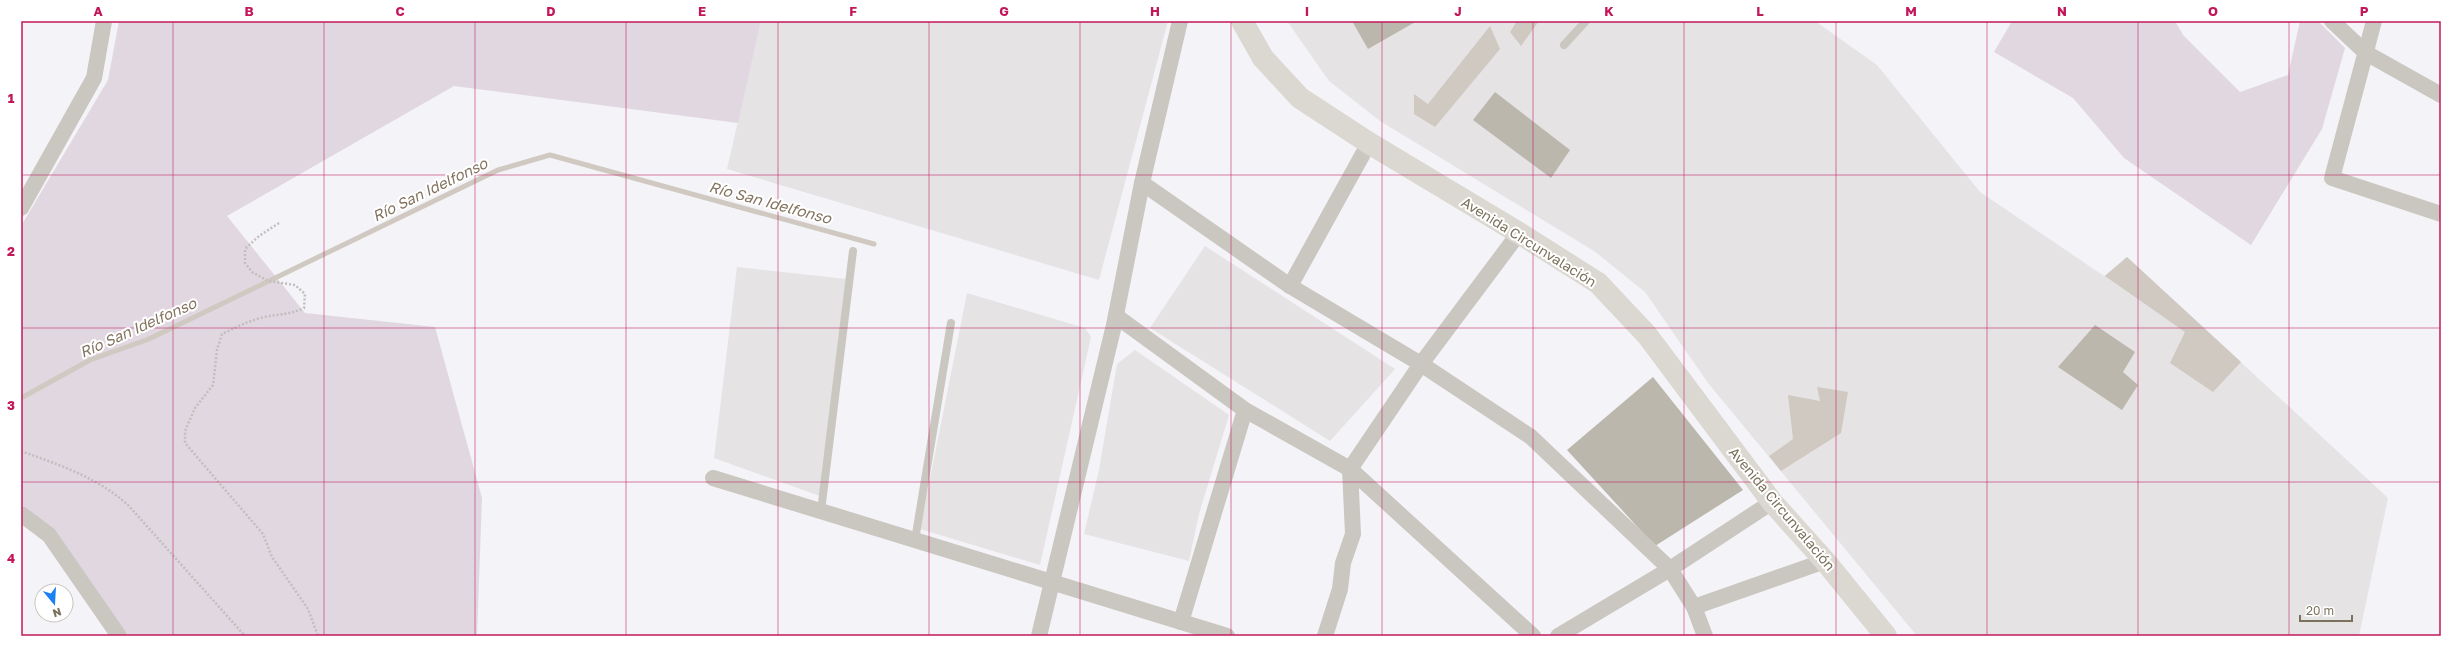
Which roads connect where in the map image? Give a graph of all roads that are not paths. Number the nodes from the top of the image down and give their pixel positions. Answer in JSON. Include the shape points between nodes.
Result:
{"nodes":[{"id":1,"x":104,"y":21,"type":"edge"},
{"id":2,"x":1180,"y":21,"type":"edge"},
{"id":3,"x":1242,"y":21,"type":"edge"},
{"id":4,"x":1586,"y":21,"type":"edge"},
{"id":5,"x":2332,"y":21,"type":"edge"},
{"id":6,"x":2374,"y":21,"type":"edge"},
{"id":7,"x":1564,"y":45,"type":"dead end"},
{"id":8,"x":2366,"y":54,"type":"junction"},
{"id":9,"x":2441,"y":95,"type":"edge"},
{"id":10,"x":1369,"y":144,"type":"junction"},
{"id":11,"x":1142,"y":183,"type":"junction"},
{"id":12,"x":21,"y":208,"type":"edge"},
{"id":13,"x":2441,"y":214,"type":"edge"},
{"id":14,"x":1519,"y":233,"type":"junction"},
{"id":15,"x":853,"y":251,"type":"dead end"},
{"id":16,"x":1290,"y":286,"type":"junction"},
{"id":17,"x":1116,"y":316,"type":"junction"},
{"id":18,"x":951,"y":323,"type":"dead end"},
{"id":19,"x":1420,"y":364,"type":"junction"},
{"id":20,"x":1245,"y":410,"type":"junction"},
{"id":21,"x":1350,"y":469,"type":"junction"},
{"id":22,"x":713,"y":478,"type":"dead end"},
{"id":23,"x":1772,"y":502,"type":"junction"},
{"id":24,"x":821,"y":511,"type":"junction"},
{"id":25,"x":21,"y":514,"type":"edge"},
{"id":26,"x":915,"y":540,"type":"junction"},
{"id":27,"x":1825,"y":561,"type":"junction"},
{"id":28,"x":1670,"y":569,"type":"junction"},
{"id":29,"x":1052,"y":581,"type":"junction"},
{"id":30,"x":1694,"y":607,"type":"junction"},
{"id":31,"x":1181,"y":622,"type":"junction"},
{"id":32,"x":119,"y":636,"type":"edge"},
{"id":33,"x":1039,"y":636,"type":"edge"},
{"id":34,"x":1227,"y":636,"type":"edge"},
{"id":35,"x":1325,"y":636,"type":"edge"},
{"id":36,"x":1533,"y":636,"type":"edge"},
{"id":37,"x":1558,"y":636,"type":"edge"},
{"id":38,"x":1705,"y":636,"type":"edge"},
{"id":39,"x":1886,"y":636,"type":"edge"}],
"edges":[{"from":1,"to":12,"type":"street","via":[[94,78]]},
{"from":2,"to":11,"type":"street"},
{"from":3,"to":10,"type":"highway","name":"Avenida Circunvalación","via":[[1263,58],[1300,98]]},
{"from":4,"to":7,"type":"lane"},
{"from":5,"to":8,"type":"street"},
{"from":6,"to":8,"type":"street"},
{"from":8,"to":9,"type":"street"},
{"from":8,"to":13,"type":"street","via":[[2332,178]]},
{"from":10,"to":14,"type":"highway","name":"Avenida Circunvalación"},
{"from":10,"to":16,"type":"street"},
{"from":11,"to":16,"type":"street"},
{"from":11,"to":17,"type":"street"},
{"from":14,"to":19,"type":"street"},
{"from":14,"to":23,"type":"highway","name":"Avenida Circunvalación","via":[[1598,283],[1647,335]]},
{"from":15,"to":24,"type":"lane"},
{"from":16,"to":19,"type":"street"},
{"from":17,"to":20,"type":"street"},
{"from":17,"to":29,"type":"street"},
{"from":18,"to":26,"type":"lane"},
{"from":19,"to":21,"type":"street"},
{"from":19,"to":28,"type":"street","via":[[1531,437]]},
{"from":20,"to":21,"type":"street"},
{"from":20,"to":31,"type":"street"},
{"from":21,"to":35,"type":"street","via":[[1353,534],[1343,563],[1340,589]]},
{"from":21,"to":36,"type":"street"},
{"from":22,"to":24,"type":"street"},
{"from":23,"to":27,"type":"highway","name":"Avenida Circunvalación"},
{"from":23,"to":28,"type":"street"},
{"from":24,"to":26,"type":"street"},
{"from":25,"to":32,"type":"street","via":[[49,535]]},
{"from":26,"to":29,"type":"street"},
{"from":27,"to":30,"type":"street"},
{"from":27,"to":39,"type":"highway","name":"Avenida Circunvalación"},
{"from":28,"to":30,"type":"street"},
{"from":28,"to":37,"type":"street"},
{"from":29,"to":31,"type":"street"},
{"from":29,"to":33,"type":"street"},
{"from":30,"to":38,"type":"street"},
{"from":31,"to":34,"type":"street"}]}
